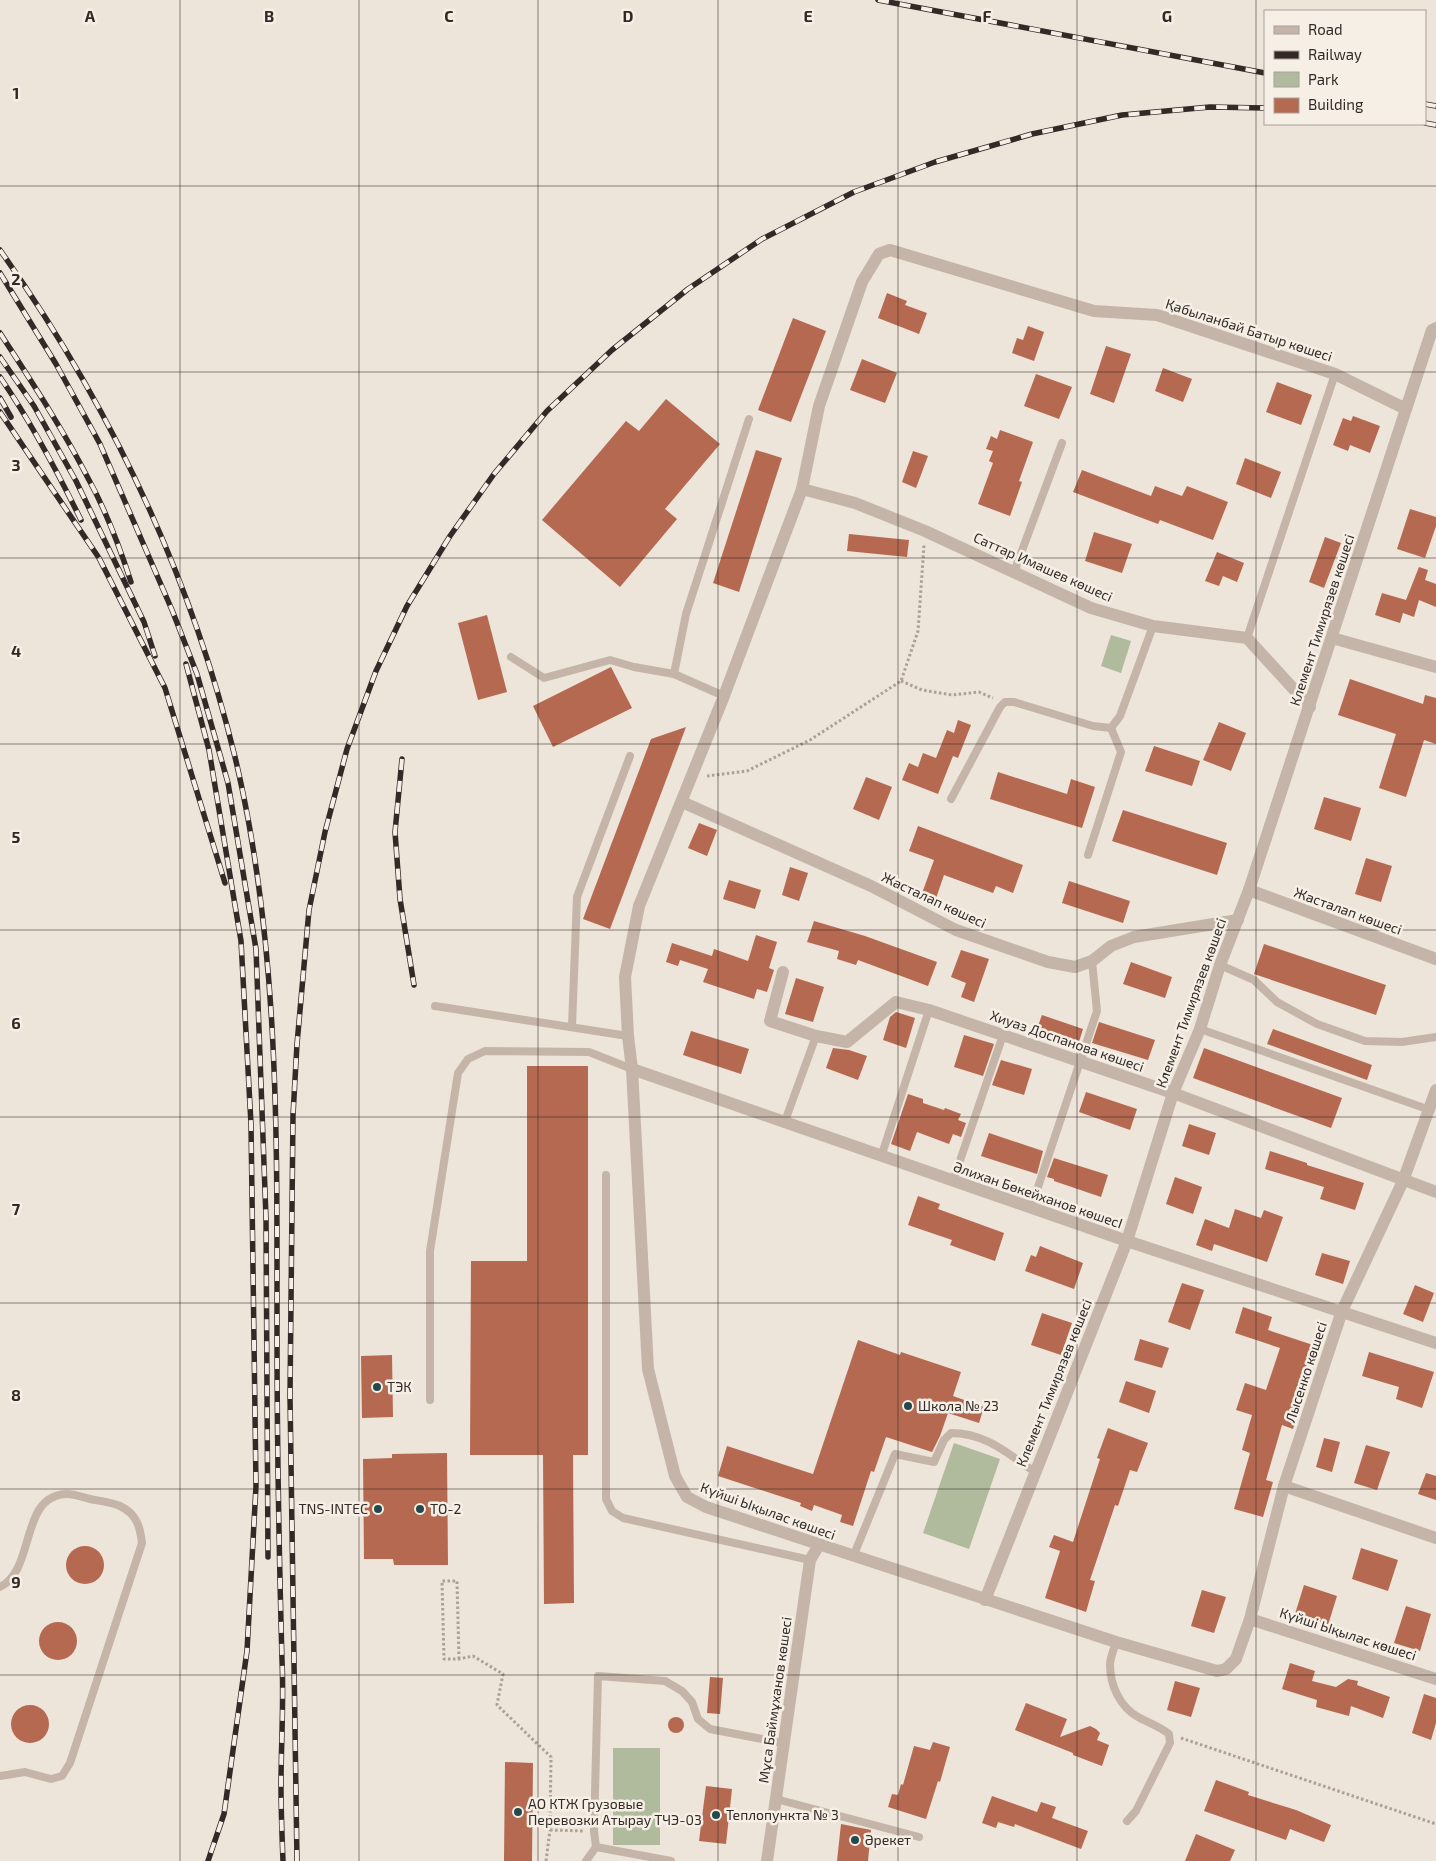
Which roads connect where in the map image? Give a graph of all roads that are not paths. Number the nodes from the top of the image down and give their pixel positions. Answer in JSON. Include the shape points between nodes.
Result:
{"nodes":[{"id":1,"x":1436,"y":328,"type":"edge"},
{"id":2,"x":1335,"y":374,"type":"junction"},
{"id":3,"x":1406,"y":409,"type":"junction"},
{"id":4,"x":749,"y":419,"type":"dead end"},
{"id":5,"x":1062,"y":443,"type":"dead end"},
{"id":6,"x":802,"y":489,"type":"junction"},
{"id":7,"x":1014,"y":572,"type":"junction"},
{"id":8,"x":1153,"y":626,"type":"junction"},
{"id":9,"x":1247,"y":638,"type":"junction"},
{"id":10,"x":1332,"y":638,"type":"junction"},
{"id":11,"x":511,"y":657,"type":"dead end"},
{"id":12,"x":1436,"y":667,"type":"edge"},
{"id":13,"x":674,"y":674,"type":"junction"},
{"id":14,"x":724,"y":696,"type":"junction"},
{"id":15,"x":1310,"y":707,"type":"junction"},
{"id":16,"x":1111,"y":728,"type":"junction"},
{"id":17,"x":630,"y":756,"type":"dead end"},
{"id":18,"x":951,"y":799,"type":"dead end"},
{"id":19,"x":682,"y":802,"type":"junction"},
{"id":20,"x":1088,"y":855,"type":"dead end"},
{"id":21,"x":1249,"y":890,"type":"junction"},
{"id":22,"x":1238,"y":920,"type":"junction"},
{"id":23,"x":1436,"y":959,"type":"edge"},
{"id":24,"x":1092,"y":961,"type":"junction"},
{"id":25,"x":1220,"y":965,"type":"junction"},
{"id":26,"x":783,"y":972,"type":"dead end"},
{"id":27,"x":435,"y":1006,"type":"dead end"},
{"id":28,"x":929,"y":1010,"type":"junction"},
{"id":29,"x":572,"y":1027,"type":"junction"},
{"id":30,"x":1200,"y":1029,"type":"junction"},
{"id":31,"x":1003,"y":1035,"type":"junction"},
{"id":32,"x":628,"y":1036,"type":"junction"},
{"id":33,"x":816,"y":1036,"type":"junction"},
{"id":34,"x":1436,"y":1037,"type":"edge"},
{"id":35,"x":1080,"y":1062,"type":"junction"},
{"id":36,"x":632,"y":1069,"type":"junction"},
{"id":37,"x":1436,"y":1090,"type":"edge"},
{"id":38,"x":1174,"y":1093,"type":"junction"},
{"id":39,"x":1430,"y":1110,"type":"junction"},
{"id":40,"x":785,"y":1121,"type":"junction"},
{"id":41,"x":881,"y":1157,"type":"junction"},
{"id":42,"x":606,"y":1175,"type":"dead end"},
{"id":43,"x":953,"y":1181,"type":"junction"},
{"id":44,"x":1404,"y":1181,"type":"junction"},
{"id":45,"x":1436,"y":1192,"type":"edge"},
{"id":46,"x":1032,"y":1208,"type":"junction"},
{"id":47,"x":1127,"y":1241,"type":"junction"},
{"id":48,"x":1342,"y":1311,"type":"junction"},
{"id":49,"x":1436,"y":1343,"type":"edge"},
{"id":50,"x":430,"y":1400,"type":"dead end"},
{"id":51,"x":1035,"y":1472,"type":"junction"},
{"id":52,"x":1284,"y":1486,"type":"junction"},
{"id":53,"x":1436,"y":1538,"type":"edge"},
{"id":54,"x":819,"y":1545,"type":"junction"},
{"id":55,"x":853,"y":1557,"type":"junction"},
{"id":56,"x":810,"y":1560,"type":"junction"},
{"id":57,"x":0,"y":1587,"type":"edge"},
{"id":58,"x":984,"y":1600,"type":"junction"},
{"id":59,"x":1250,"y":1619,"type":"junction"},
{"id":60,"x":1116,"y":1642,"type":"junction"},
{"id":61,"x":1226,"y":1669,"type":"joint"},
{"id":62,"x":1436,"y":1679,"type":"edge"},
{"id":63,"x":783,"y":1743,"type":"junction"},
{"id":64,"x":0,"y":1776,"type":"edge"},
{"id":65,"x":776,"y":1799,"type":"junction"},
{"id":66,"x":1127,"y":1821,"type":"dead end"},
{"id":67,"x":919,"y":1837,"type":"dead end"},
{"id":68,"x":596,"y":1847,"type":"junction"},
{"id":69,"x":586,"y":1861,"type":"edge"},
{"id":70,"x":671,"y":1861,"type":"edge"},
{"id":71,"x":767,"y":1861,"type":"edge"}],
"edges":[{"from":1,"to":3,"type":"street","via":[[1432,330]]},
{"from":2,"to":3,"type":"street","name":"Қабыланбай Батыр көшесі"},
{"from":2,"to":6,"type":"street","name":"Қабыланбай Батыр көшесі","via":[[1158,315],[1094,311],[890,250],[879,254],[862,282],[819,406]]},
{"from":2,"to":9,"type":"lane"},
{"from":3,"to":10,"type":"street","name":"Клемент Тимирязев көшесі"},
{"from":4,"to":13,"type":"lane","via":[[686,614]]},
{"from":5,"to":7,"type":"lane"},
{"from":6,"to":7,"type":"street","name":"Саттар Имашев көшесі","via":[[854,503]]},
{"from":6,"to":14,"type":"street","name":"Қабыланбай Батыр көшесі"},
{"from":7,"to":8,"type":"street","name":"Саттар Имашев көшесі","via":[[1091,608]]},
{"from":8,"to":9,"type":"street","name":"Саттар Имашев көшесі"},
{"from":8,"to":16,"type":"lane","via":[[1120,716]]},
{"from":9,"to":15,"type":"street"},
{"from":10,"to":12,"type":"street"},
{"from":10,"to":15,"type":"street","name":"Клемент Тимирязев көшесі"},
{"from":11,"to":13,"type":"lane","via":[[544,678],[610,660]]},
{"from":13,"to":14,"type":"lane"},
{"from":14,"to":19,"type":"street","name":"Күйші Ықылас көшесі"},
{"from":15,"to":21,"type":"street","name":"Клемент Тимирязев көшесі"},
{"from":16,"to":18,"type":"lane","via":[[1006,702]]},
{"from":16,"to":20,"type":"lane","via":[[1121,752]]},
{"from":17,"to":29,"type":"lane","via":[[577,897]]},
{"from":19,"to":24,"type":"street","name":"Жасталап көшесі","via":[[871,886],[956,930],[1048,962],[1076,967]]},
{"from":19,"to":32,"type":"street","name":"Күйші Ықылас көшесі","via":[[639,906],[625,977]]},
{"from":21,"to":22,"type":"street","name":"Клемент Тимирязев көшесі"},
{"from":21,"to":23,"type":"street","name":"Жасталап көшесі"},
{"from":22,"to":24,"type":"street","name":"Жасталап көшесі","via":[[1134,937],[1112,946]]},
{"from":22,"to":25,"type":"street","name":"Клемент Тимирязев көшесі"},
{"from":24,"to":35,"type":"lane","via":[[1097,1011]]},
{"from":25,"to":30,"type":"street","name":"Клемент Тимирязев көшесі"},
{"from":25,"to":34,"type":"lane","via":[[1254,980],[1278,1002],[1317,1024],[1365,1040],[1402,1042]]},
{"from":26,"to":33,"type":"street","name":"Хиуаз Доспанова көшесі","via":[[770,1020]]},
{"from":27,"to":29,"type":"lane"},
{"from":28,"to":31,"type":"street","name":"Хиуаз Доспанова көшесі"},
{"from":28,"to":33,"type":"street","name":"Хиуаз Доспанова көшесі","via":[[896,1002],[847,1042]]},
{"from":28,"to":41,"type":"lane"},
{"from":29,"to":32,"type":"lane"},
{"from":30,"to":38,"type":"street","name":"Клемент Тимирязев көшесі"},
{"from":30,"to":39,"type":"lane"},
{"from":31,"to":35,"type":"street","name":"Хиуаз Доспанова көшесі"},
{"from":31,"to":43,"type":"lane"},
{"from":32,"to":36,"type":"street","name":"Күйші Ықылас көшесі"},
{"from":33,"to":40,"type":"lane"},
{"from":35,"to":38,"type":"street","name":"Хиуаз Доспанова көшесі"},
{"from":35,"to":46,"type":"lane"},
{"from":36,"to":40,"type":"street","name":"Әлихан Бөкейханов көшесI"},
{"from":36,"to":50,"type":"lane","via":[[590,1052],[485,1051],[468,1059],[458,1073],[430,1252]]},
{"from":36,"to":54,"type":"street","name":"Күйші Ықылас көшесі","via":[[648,1369],[675,1476],[688,1497],[706,1507]]},
{"from":37,"to":39,"type":"street","name":"Лысенко көшесі"},
{"from":38,"to":44,"type":"street","name":"Хиуаз Доспанова көшесі"},
{"from":38,"to":47,"type":"street","name":"Клемент Тимирязев көшесі"},
{"from":39,"to":44,"type":"street","name":"Лысенко көшесі"},
{"from":40,"to":41,"type":"street","name":"Әлихан Бөкейханов көшесI"},
{"from":41,"to":43,"type":"street","name":"Әлихан Бөкейханов көшесI"},
{"from":42,"to":56,"type":"lane","via":[[606,1499],[612,1511],[623,1518]]},
{"from":43,"to":46,"type":"street","name":"Әлихан Бөкейханов көшесI"},
{"from":44,"to":45,"type":"street","name":"Хиуаз Доспанова көшесі"},
{"from":44,"to":48,"type":"street","name":"Лысенко көшесі"},
{"from":46,"to":47,"type":"street","name":"Әлихан Бөкейханов көшесI"},
{"from":47,"to":48,"type":"street","name":"Әлихан Бөкейханов көшесI"},
{"from":47,"to":51,"type":"street","name":"Клемент Тимирязев көшесі"},
{"from":48,"to":49,"type":"street","name":"Әлихан Бөкейханов көшесI"},
{"from":48,"to":52,"type":"street","name":"Лысенко көшесі"},
{"from":51,"to":55,"type":"lane","via":[[984,1438],[960,1433],[951,1433],[944,1440],[934,1462],[895,1454]]},
{"from":51,"to":58,"type":"street","name":"Клемент Тимирязев көшесі"},
{"from":52,"to":53,"type":"street"},
{"from":52,"to":59,"type":"street","name":"Лысенко көшесі"},
{"from":54,"to":55,"type":"street","name":"Күйші Ықылас көшесі"},
{"from":54,"to":56,"type":"street","name":"Мұса Баймұханов көшесі"},
{"from":55,"to":58,"type":"street","name":"Күйші Ықылас көшесі"},
{"from":56,"to":63,"type":"street","name":"Мұса Баймұханов көшесі"},
{"from":57,"to":64,"type":"lane","via":[[7,1584],[19,1566],[38,1508],[50,1498],[68,1494],[120,1506],[140,1527],[142,1544],[70,1763],[62,1776],[51,1779],[26,1772]]},
{"from":58,"to":60,"type":"street","name":"Күйші Ықылас көшесі"},
{"from":59,"to":61,"type":"street","name":"Лысенко көшесі","via":[[1236,1659]]},
{"from":59,"to":62,"type":"street","name":"Күйші Ықылас көшесі"},
{"from":60,"to":61,"type":"street","name":"Күйші Ықылас көшесі","via":[[1217,1671]]},
{"from":60,"to":66,"type":"lane","via":[[1110,1663],[1121,1703],[1137,1717],[1160,1726],[1169,1734],[1170,1743],[1136,1812]]},
{"from":63,"to":65,"type":"street","name":"Мұса Баймұханов көшесі"},
{"from":63,"to":68,"type":"lane","via":[[710,1729],[698,1719],[692,1702],[682,1691],[665,1681],[598,1676]]},
{"from":65,"to":67,"type":"lane"},
{"from":65,"to":71,"type":"street","name":"Мұса Баймұханов көшесі"},
{"from":68,"to":69,"type":"lane"},
{"from":68,"to":70,"type":"lane"}]}
